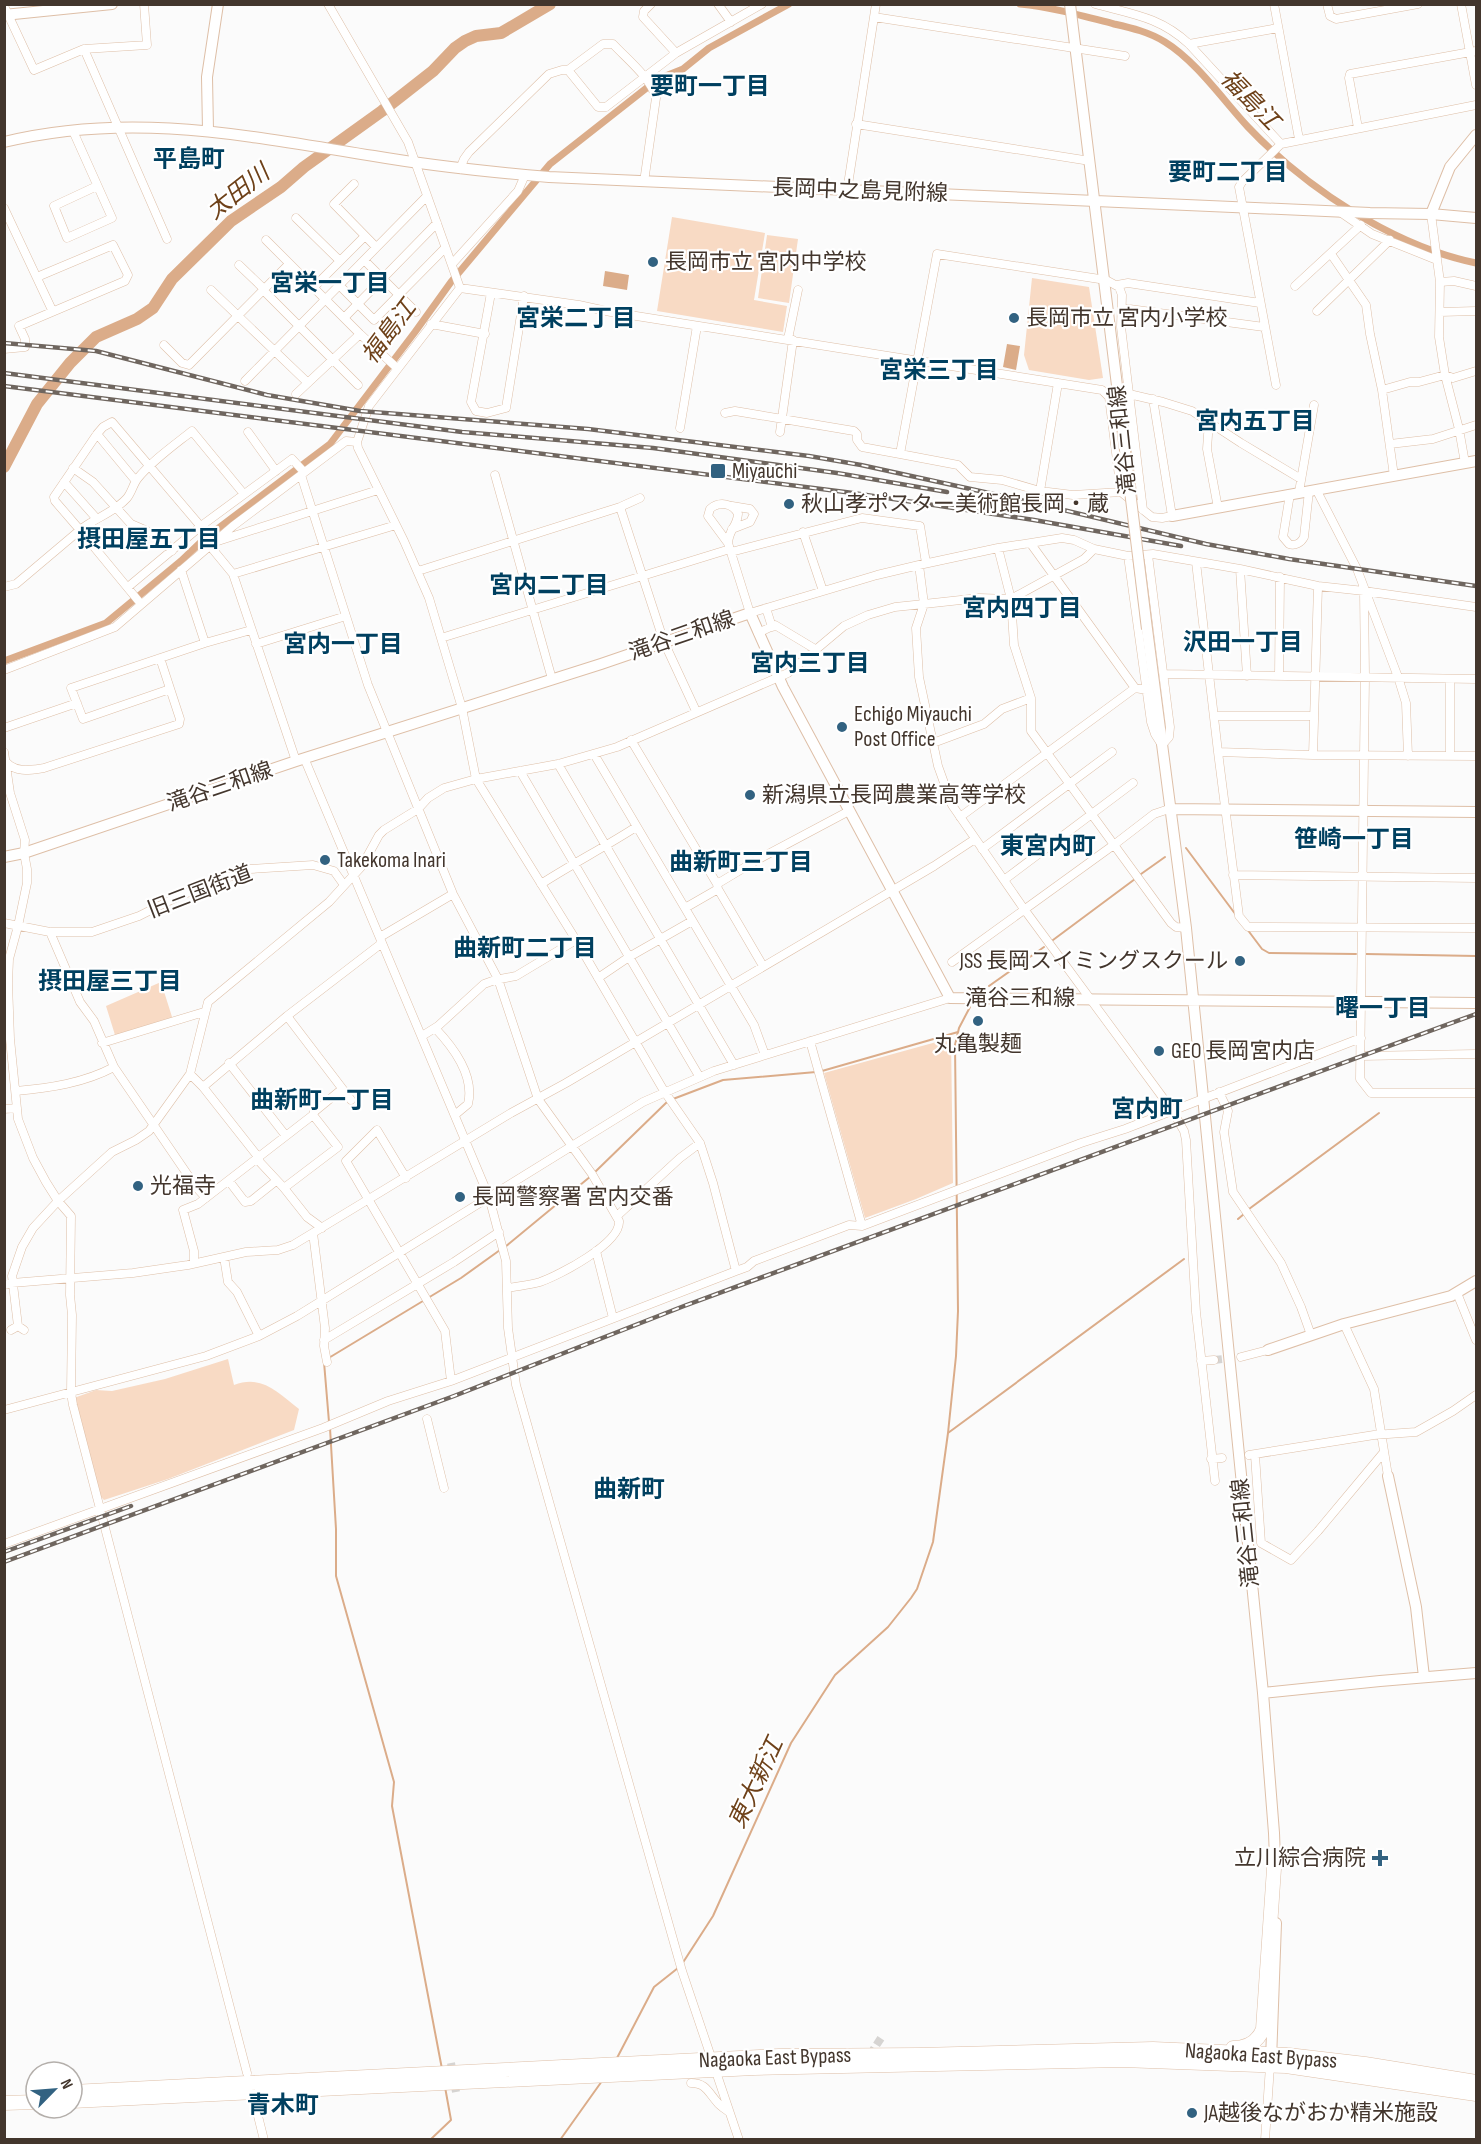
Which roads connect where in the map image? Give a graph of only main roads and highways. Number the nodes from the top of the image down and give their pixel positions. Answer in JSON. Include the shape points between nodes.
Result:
{"nodes":[{"id":1,"x":112,"y":4,"type":"edge"},
{"id":2,"x":218,"y":4,"type":"edge"},
{"id":3,"x":1070,"y":4,"type":"edge"},
{"id":4,"x":6,"y":12,"type":"edge"},
{"id":5,"x":208,"y":130,"type":"junction"},
{"id":6,"x":1476,"y":135,"type":"edge"},
{"id":7,"x":4,"y":142,"type":"edge"},
{"id":8,"x":1094,"y":201,"type":"junction"},
{"id":9,"x":1431,"y":214,"type":"junction"},
{"id":10,"x":1476,"y":218,"type":"edge"},
{"id":11,"x":1471,"y":462,"type":"edge"},
{"id":12,"x":1172,"y":516,"type":"road end"},
{"id":13,"x":1169,"y":809,"type":"junction"},
{"id":14,"x":1476,"y":812,"type":"edge"},
{"id":15,"x":4,"y":857,"type":"edge"},
{"id":16,"x":1193,"y":1000,"type":"junction"},
{"id":17,"x":1476,"y":1003,"type":"edge"},
{"id":18,"x":1476,"y":1281,"type":"edge"},
{"id":19,"x":1268,"y":1350,"type":"road end"},
{"id":20,"x":1388,"y":1476,"type":"road end"},
{"id":21,"x":1476,"y":1673,"type":"edge"},
{"id":22,"x":1424,"y":1677,"type":"junction"},
{"id":23,"x":1263,"y":1694,"type":"junction"},
{"id":24,"x":1275,"y":1854,"type":"junction"},
{"id":25,"x":1153,"y":2049,"type":"junction"},
{"id":26,"x":1270,"y":2061,"type":"junction"},
{"id":27,"x":714,"y":2065,"type":"junction"},
{"id":28,"x":1476,"y":2082,"type":"edge"},
{"id":29,"x":84,"y":2091,"type":"edge"},
{"id":30,"x":4,"y":2094,"type":"edge"},
{"id":31,"x":24,"y":2094,"type":"edge"},
{"id":32,"x":1476,"y":2094,"type":"edge"},
{"id":33,"x":84,"y":2100,"type":"edge"},
{"id":34,"x":24,"y":2102,"type":"edge"},
{"id":35,"x":4,"y":2103,"type":"edge"}],
"edges":[{"from":1,"to":4,"type":"main road"},
{"from":2,"to":5,"type":"main road","via":[[207,77]]},
{"from":3,"to":8,"type":"main road","name":"滝谷三和線"},
{"from":5,"to":7,"type":"main road","via":[[116,127]]},
{"from":5,"to":8,"type":"main road","name":"長岡中之島見附線","via":[[415,163],[549,177]]},
{"from":6,"to":9,"type":"main road","via":[[1450,167]]},
{"from":8,"to":9,"type":"main road","name":"長岡中之島見附線"},
{"from":8,"to":13,"type":"main road","name":"滝谷三和線","bridge":true},
{"from":9,"to":10,"type":"main road"},
{"from":11,"to":12,"type":"main road"},
{"from":13,"to":14,"type":"main road"},
{"from":13,"to":16,"type":"main road","name":"滝谷三和線"},
{"from":15,"to":16,"type":"main road","name":"滝谷三和線","via":[[750,613],[779,677],[950,998]]},
{"from":16,"to":17,"type":"main road"},
{"from":16,"to":23,"type":"main road","name":"滝谷三和線"},
{"from":18,"to":19,"type":"main road","via":[[1457,1293]]},
{"from":20,"to":22,"type":"main road","via":[[1416,1607]]},
{"from":21,"to":22,"type":"main road"},
{"from":22,"to":23,"type":"main road"},
{"from":23,"to":24,"type":"main road","name":"滝谷三和線"},
{"from":24,"to":25,"type":"highway","via":[[1265,2021],[1260,2037],[1239,2048]]},
{"from":24,"to":26,"type":"main road","name":"滝谷三和線","via":[[1276,1938]]},
{"from":25,"to":26,"type":"highway","name":"Nagaoka East Bypass"},
{"from":25,"to":27,"type":"highway","name":"Nagaoka East Bypass","via":[[779,2056]]},
{"from":26,"to":27,"type":"highway","name":"Nagaoka East Bypass"},
{"from":26,"to":28,"type":"highway","name":"Nagaoka East Bypass","via":[[1287,2055]]},
{"from":26,"to":32,"type":"highway","name":"Nagaoka East Bypass"},
{"from":27,"to":29,"type":"highway","name":"Nagaoka East Bypass"},
{"from":27,"to":33,"type":"highway","name":"Nagaoka East Bypass"},
{"from":30,"to":31,"type":"highway"},
{"from":34,"to":35,"type":"highway"}]}
